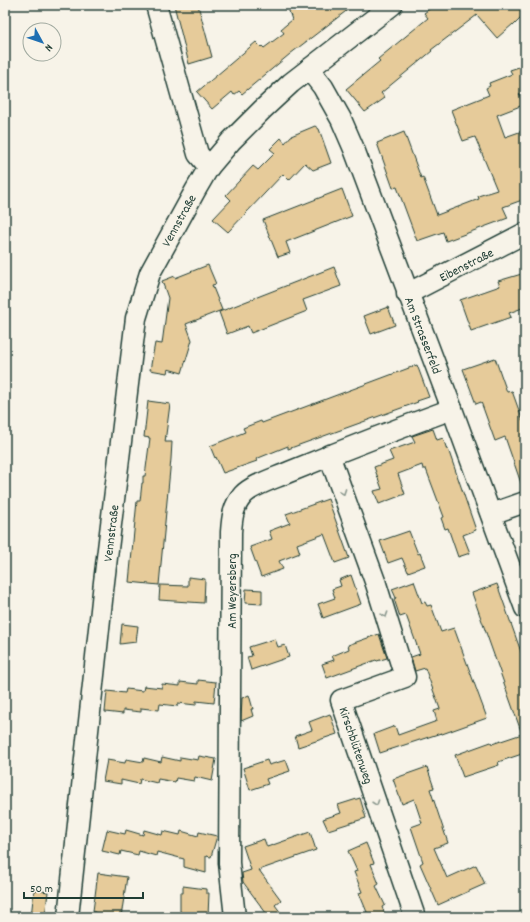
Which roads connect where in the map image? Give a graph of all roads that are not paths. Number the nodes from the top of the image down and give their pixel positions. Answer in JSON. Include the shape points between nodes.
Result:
{"nodes":[{"id":1,"x":156,"y":5,"type":"edge"},
{"id":2,"x":392,"y":5,"type":"edge"},
{"id":3,"x":310,"y":69,"type":"junction"},
{"id":4,"x":209,"y":167,"type":"junction"},
{"id":5,"x":525,"y":233,"type":"edge"},
{"id":6,"x":408,"y":294,"type":"junction"},
{"id":7,"x":452,"y":408,"type":"junction"},
{"id":8,"x":329,"y":455,"type":"junction"},
{"id":9,"x":525,"y":502,"type":"edge"},
{"id":10,"x":491,"y":514,"type":"junction"},
{"id":11,"x":525,"y":608,"type":"edge"},
{"id":12,"x":68,"y":917,"type":"edge"},
{"id":13,"x":235,"y":917,"type":"edge"},
{"id":14,"x":415,"y":917,"type":"edge"}],
"edges":[{"from":1,"to":4,"type":"street","via":[[198,154]]},
{"from":2,"to":3,"type":"street","name":"Vennstraße"},
{"from":3,"to":4,"type":"street","name":"Vennstraße","via":[[263,108]]},
{"from":3,"to":6,"type":"street","name":"Am Strasserfeld","via":[[342,118]]},
{"from":4,"to":12,"type":"street","name":"Vennstraße","via":[[150,273],[136,318],[104,582]]},
{"from":5,"to":6,"type":"street","name":"Eibenstraße"},
{"from":6,"to":7,"type":"street","name":"Am Strasserfeld"},
{"from":7,"to":8,"type":"street","name":"Am Weyersberg"},
{"from":7,"to":10,"type":"street","name":"Am Strasserfeld"},
{"from":8,"to":13,"type":"street","name":"Am Weyersberg","via":[[244,494],[236,505],[232,517],[229,863]]},
{"from":8,"to":14,"type":"street","name":"Kirschblütenweg","one_way":true,"via":[[376,584],[405,677],[341,700]]},
{"from":9,"to":10,"type":"street"},
{"from":10,"to":11,"type":"street","name":"Am Strasserfeld"}]}
